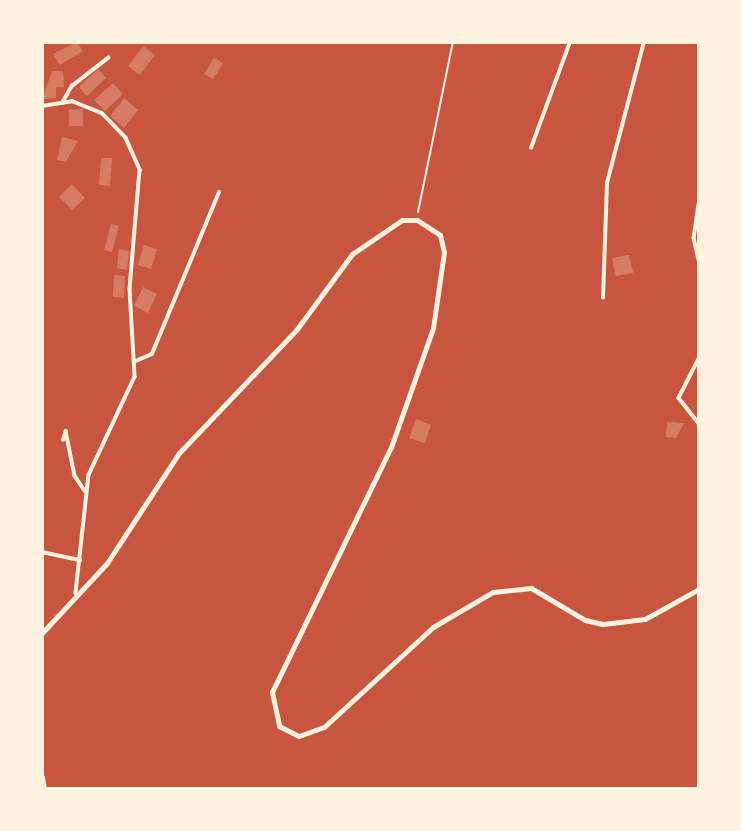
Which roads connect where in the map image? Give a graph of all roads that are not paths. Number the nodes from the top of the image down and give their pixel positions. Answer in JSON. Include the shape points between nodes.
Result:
{"nodes":[{"id":1,"x":570,"y":42,"type":"edge"},
{"id":2,"x":644,"y":42,"type":"edge"},
{"id":3,"x":107,"y":58,"type":"dead end"},
{"id":4,"x":61,"y":105,"type":"junction"},
{"id":5,"x":42,"y":106,"type":"edge"},
{"id":6,"x":531,"y":148,"type":"dead end"},
{"id":7,"x":219,"y":192,"type":"dead end"},
{"id":8,"x":699,"y":204,"type":"edge"},
{"id":9,"x":699,"y":260,"type":"edge"},
{"id":10,"x":603,"y":298,"type":"dead end"},
{"id":11,"x":699,"y":359,"type":"edge"},
{"id":12,"x":136,"y":361,"type":"junction"},
{"id":13,"x":699,"y":424,"type":"edge"},
{"id":14,"x":63,"y":440,"type":"dead end"},
{"id":15,"x":85,"y":491,"type":"junction"},
{"id":16,"x":42,"y":552,"type":"edge"},
{"id":17,"x":80,"y":560,"type":"junction"},
{"id":18,"x":699,"y":589,"type":"edge"},
{"id":19,"x":76,"y":593,"type":"junction"},
{"id":20,"x":42,"y":633,"type":"edge"},
{"id":21,"x":42,"y":777,"type":"edge"},
{"id":22,"x":44,"y":789,"type":"edge"}],
"edges":[{"from":1,"to":6,"type":"street"},
{"from":2,"to":10,"type":"street","via":[[607,183]]},
{"from":3,"to":4,"type":"street","via":[[72,86]]},
{"from":4,"to":5,"type":"street"},
{"from":4,"to":12,"type":"street","via":[[77,102],[102,113],[126,138],[140,170],[130,289]]},
{"from":7,"to":12,"type":"street","via":[[152,354]]},
{"from":8,"to":9,"type":"street","via":[[694,238]]},
{"from":11,"to":13,"type":"street","via":[[679,398]]},
{"from":12,"to":15,"type":"street","via":[[127,399]]},
{"from":14,"to":15,"type":"street","via":[[66,431]]},
{"from":15,"to":17,"type":"street"},
{"from":16,"to":17,"type":"street"},
{"from":17,"to":19,"type":"street"},
{"from":18,"to":19,"type":"street","via":[[645,619],[603,624],[584,620],[531,589],[493,592],[433,627],[324,727],[299,736],[279,726],[272,692],[421,374],[444,252],[440,235],[417,220],[384,227],[352,254],[297,329],[179,453],[107,563]]},
{"from":19,"to":20,"type":"street"},
{"from":21,"to":22,"type":"street"}]}
